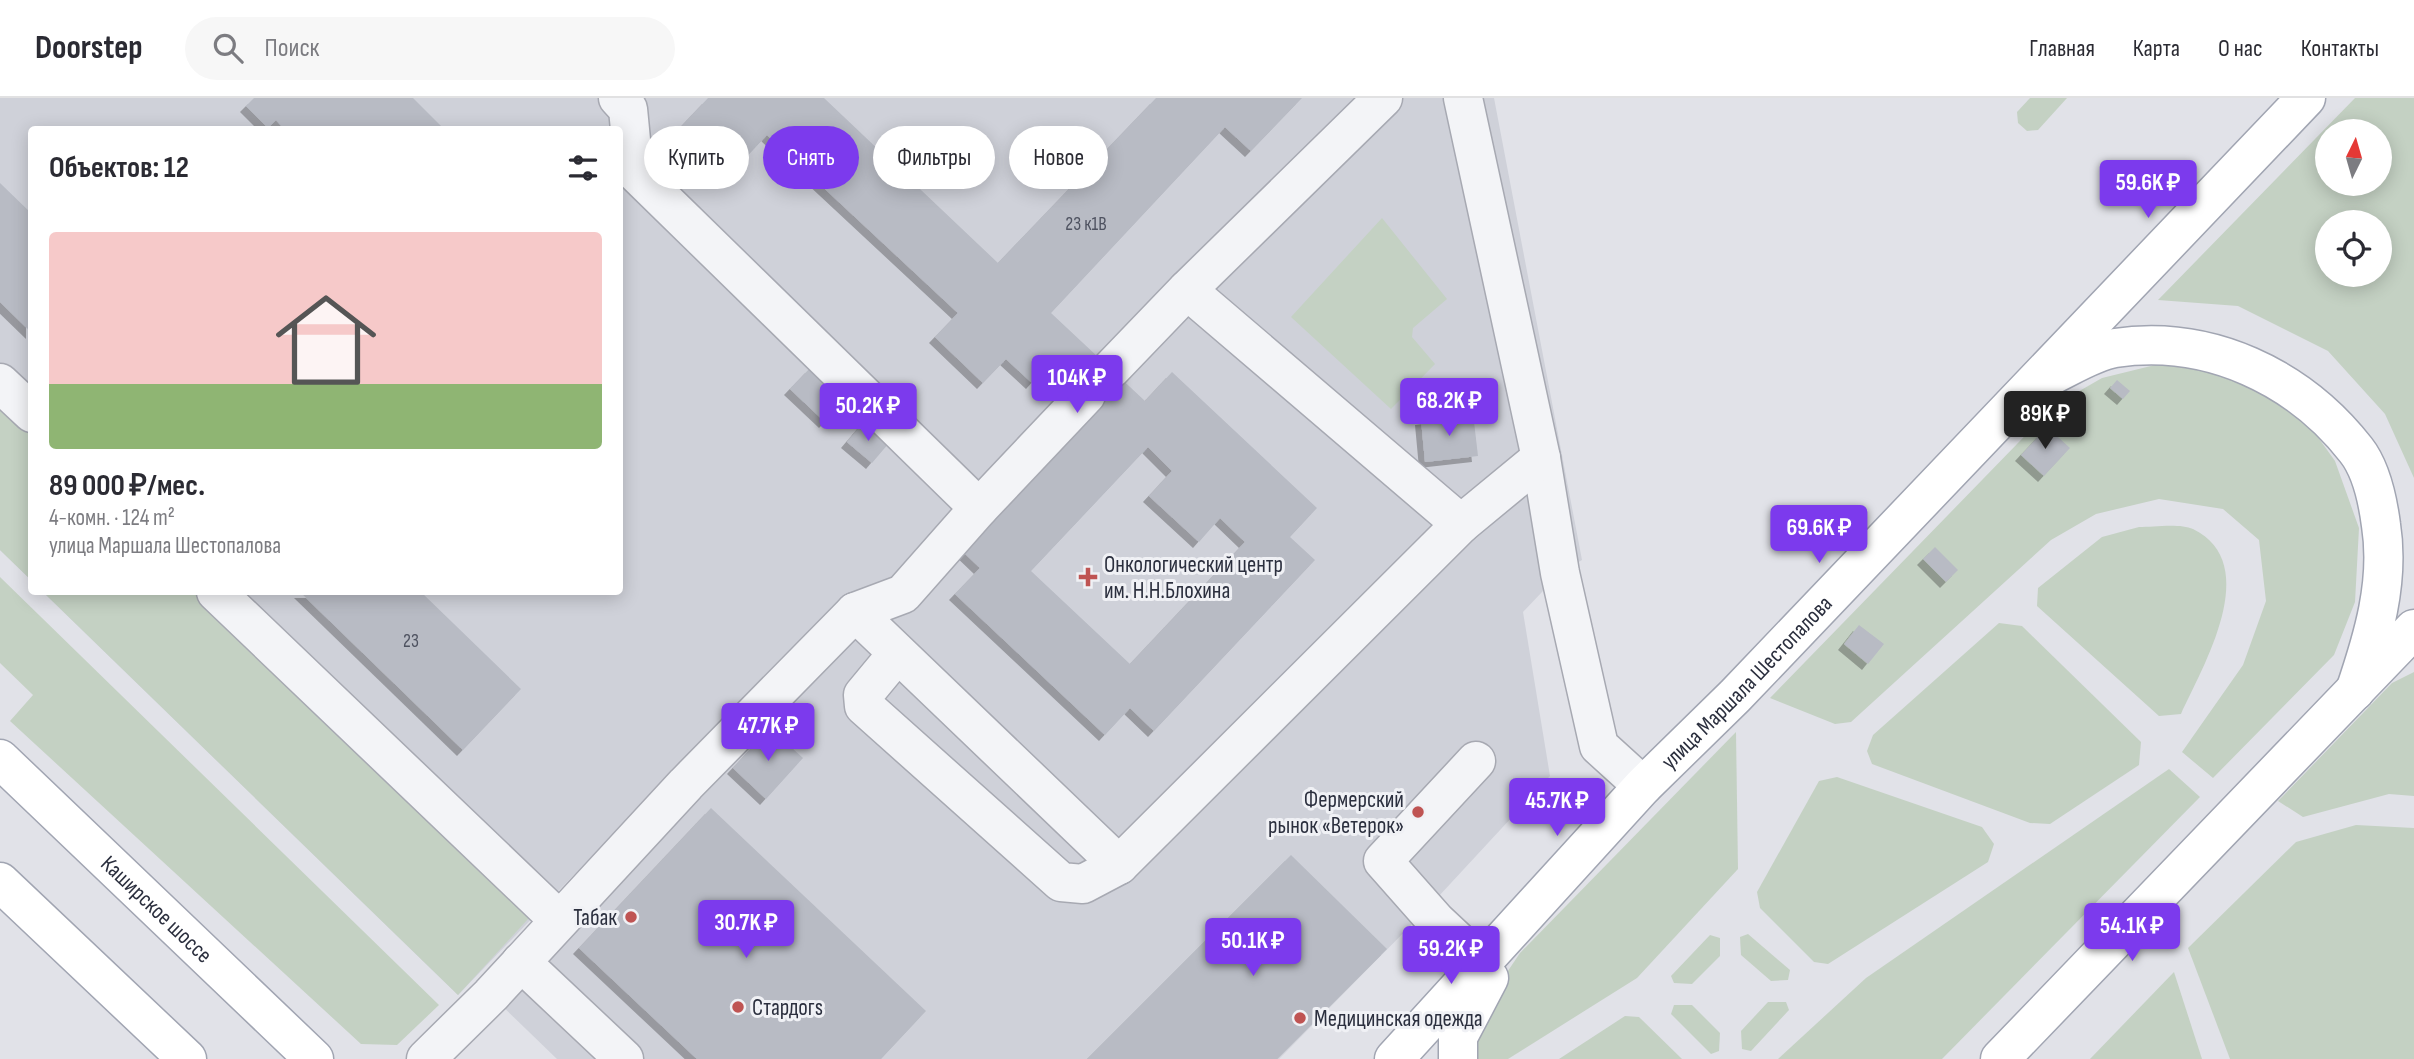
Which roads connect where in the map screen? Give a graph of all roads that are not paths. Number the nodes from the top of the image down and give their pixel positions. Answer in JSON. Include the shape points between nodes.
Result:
{"nodes":[{"id":1,"x":618,"y":98,"type":"edge"},
{"id":2,"x":1383,"y":98,"type":"edge"},
{"id":3,"x":1463,"y":98,"type":"edge"},
{"id":4,"x":2305,"y":98,"type":"edge"},
{"id":5,"x":1186,"y":290,"type":"junction"},
{"id":6,"x":0,"y":383,"type":"edge"},
{"id":7,"x":2035,"y":383,"type":"junction"},
{"id":8,"x":28,"y":409,"type":"edge"},
{"id":9,"x":1541,"y":458,"type":"junction"},
{"id":10,"x":979,"y":508,"type":"junction"},
{"id":11,"x":1461,"y":524,"type":"junction"},
{"id":12,"x":219,"y":595,"type":"edge"},
{"id":13,"x":855,"y":612,"type":"junction"},
{"id":14,"x":2414,"y":629,"type":"edge"},
{"id":15,"x":2414,"y":650,"type":"edge"},
{"id":16,"x":897,"y":654,"type":"junction"},
{"id":17,"x":2355,"y":691,"type":"junction"},
{"id":18,"x":0,"y":759,"type":"edge"},
{"id":19,"x":1476,"y":761,"type":"dead end"},
{"id":20,"x":1643,"y":786,"type":"junction"},
{"id":21,"x":1119,"y":865,"type":"junction"},
{"id":22,"x":0,"y":882,"type":"edge"},
{"id":23,"x":559,"y":920,"type":"junction"},
{"id":24,"x":1515,"y":930,"type":"junction"},
{"id":25,"x":521,"y":962,"type":"junction"},
{"id":26,"x":1483,"y":965,"type":"junction"},
{"id":27,"x":187,"y":1059,"type":"edge"},
{"id":28,"x":314,"y":1059,"type":"edge"},
{"id":29,"x":426,"y":1059,"type":"edge"},
{"id":30,"x":624,"y":1059,"type":"edge"},
{"id":31,"x":1394,"y":1059,"type":"edge"},
{"id":32,"x":1458,"y":1059,"type":"edge"},
{"id":33,"x":2000,"y":1059,"type":"edge"}],
"edges":[{"from":1,"to":10,"type":"lane","via":[[628,109],[634,171]]},
{"from":2,"to":5,"type":"lane"},
{"from":3,"to":9,"type":"lane"},
{"from":4,"to":7,"type":"main road","name":"улица Маршала Шестопалова"},
{"from":5,"to":10,"type":"lane"},
{"from":5,"to":11,"type":"lane"},
{"from":6,"to":8,"type":"lane"},
{"from":7,"to":17,"type":"main road","via":[[2113,348],[2175,345],[2259,368],[2312,401],[2358,451],[2382,526],[2375,633]]},
{"from":7,"to":20,"type":"main road","name":"улица Маршала Шестопалова"},
{"from":9,"to":11,"type":"lane"},
{"from":9,"to":20,"type":"lane","via":[[1560,573],[1599,746]]},
{"from":10,"to":13,"type":"lane","via":[[903,594]]},
{"from":11,"to":21,"type":"lane"},
{"from":12,"to":23,"type":"lane"},
{"from":13,"to":16,"type":"lane"},
{"from":13,"to":23,"type":"lane"},
{"from":14,"to":17,"type":"main road"},
{"from":15,"to":17,"type":"main road"},
{"from":16,"to":21,"type":"lane"},
{"from":16,"to":21,"type":"lane","via":[[863,695],[864,706],[1061,882],[1083,884]]},
{"from":17,"to":33,"type":"main road"},
{"from":18,"to":28,"type":"main road","name":"Каширское шоссе"},
{"from":19,"to":26,"type":"lane","via":[[1383,861]]},
{"from":20,"to":24,"type":"main road","name":"улица Маршала Шестопалова"},
{"from":22,"to":27,"type":"main road"},
{"from":23,"to":25,"type":"lane"},
{"from":24,"to":26,"type":"main road","name":"улица Маршала Шестопалова"},
{"from":24,"to":32,"type":"main road","via":[[1458,1037]]},
{"from":25,"to":29,"type":"lane"},
{"from":25,"to":30,"type":"lane"},
{"from":26,"to":31,"type":"main road","name":"улица Маршала Шестопалова"}]}
